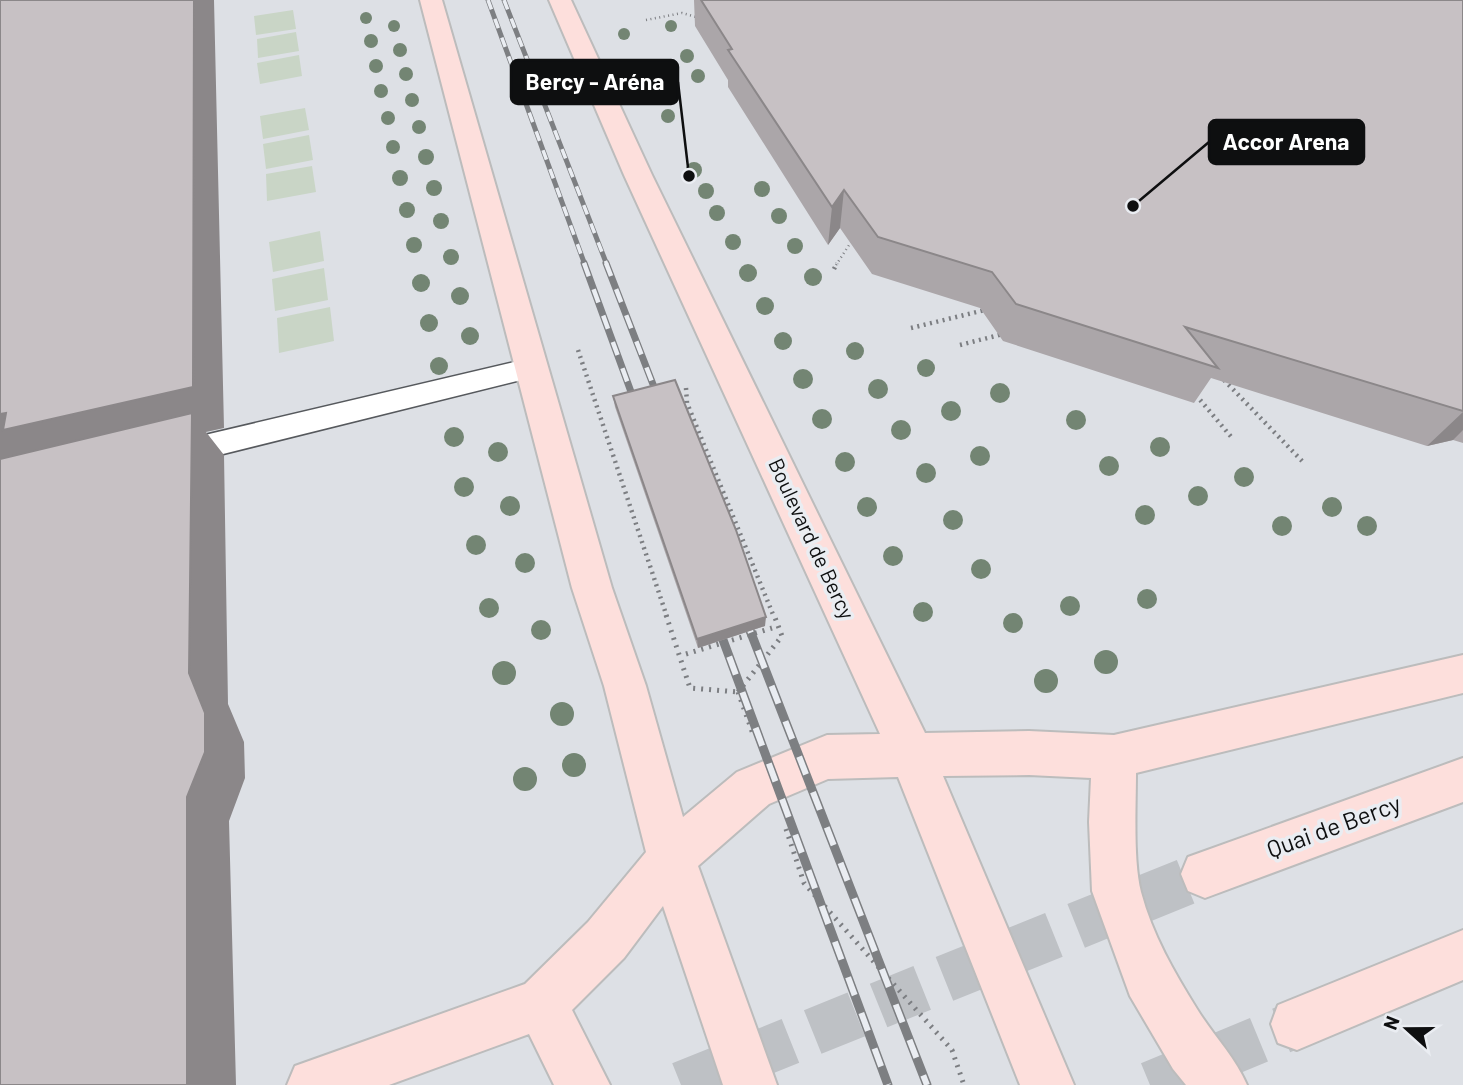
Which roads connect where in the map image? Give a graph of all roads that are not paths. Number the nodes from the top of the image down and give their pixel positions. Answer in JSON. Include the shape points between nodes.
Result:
{"nodes":[{"id":1,"x":431,"y":0,"type":"edge"},
{"id":2,"x":560,"y":0,"type":"edge"},
{"id":3,"x":531,"y":368,"type":"junction"},
{"id":4,"x":145,"y":461,"type":"edge"},
{"id":5,"x":1463,"y":674,"type":"edge"},
{"id":6,"x":912,"y":755,"type":"junction"},
{"id":7,"x":1114,"y":757,"type":"junction"},
{"id":8,"x":1463,"y":780,"type":"edge"},
{"id":9,"x":671,"y":858,"type":"junction"},
{"id":10,"x":1205,"y":874,"type":"tunnel mouth"},
{"id":11,"x":1463,"y":955,"type":"edge"},
{"id":12,"x":541,"y":1004,"type":"junction"},
{"id":13,"x":1297,"y":1024,"type":"tunnel mouth"},
{"id":14,"x":314,"y":1085,"type":"edge"},
{"id":15,"x":583,"y":1085,"type":"edge"},
{"id":16,"x":750,"y":1085,"type":"edge"},
{"id":17,"x":1047,"y":1085,"type":"edge"},
{"id":18,"x":1220,"y":1085,"type":"edge"}],
"edges":[{"from":1,"to":3,"type":"main road"},
{"from":2,"to":6,"type":"main road","name":"Boulevard de Bercy"},
{"from":3,"to":4,"type":"lane"},
{"from":3,"to":9,"type":"main road"},
{"from":5,"to":7,"type":"main road"},
{"from":6,"to":7,"type":"main road"},
{"from":6,"to":9,"type":"main road","via":[[827,757],[769,779]]},
{"from":6,"to":17,"type":"main road","name":"Boulevard de Bercy"},
{"from":7,"to":18,"type":"main road","via":[[1116,891],[1148,978],[1192,1050]]},
{"from":8,"to":10,"type":"main road","name":"Quai de Bercy"},
{"from":9,"to":12,"type":"main road","via":[[606,940]]},
{"from":9,"to":16,"type":"main road"},
{"from":11,"to":13,"type":"main road"},
{"from":12,"to":14,"type":"main road"},
{"from":12,"to":15,"type":"main road"}]}
